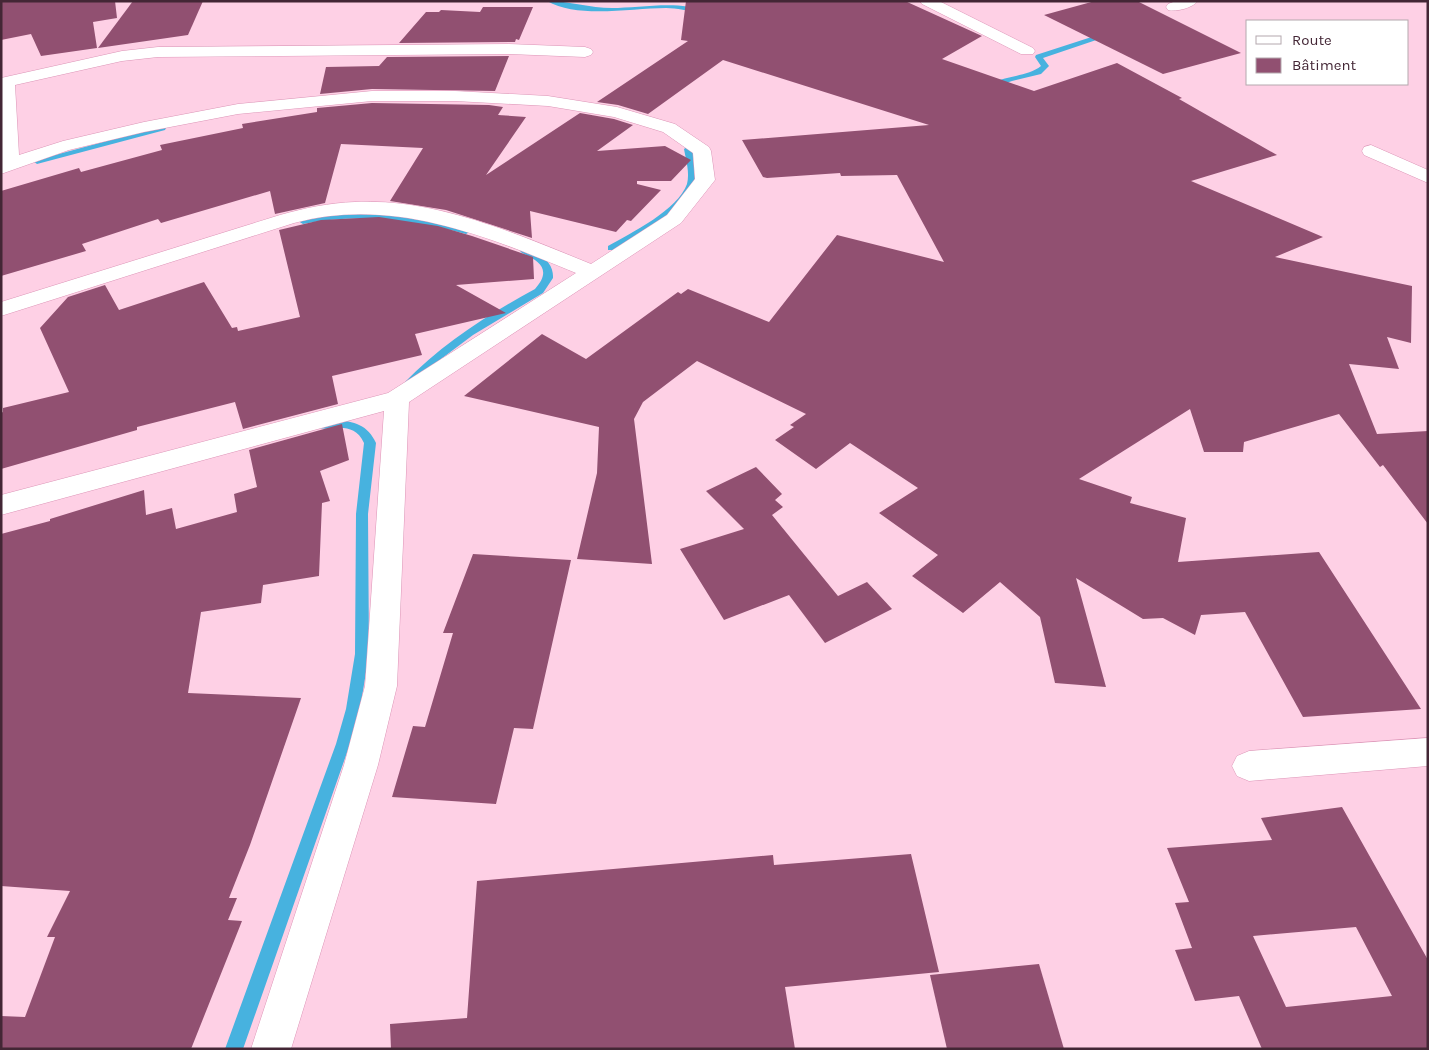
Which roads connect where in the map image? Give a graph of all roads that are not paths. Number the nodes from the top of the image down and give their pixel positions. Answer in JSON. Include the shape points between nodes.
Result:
{"nodes":[{"id":1,"x":1191,"y":1,"type":"edge"},
{"id":2,"x":939,"y":3,"type":"edge"},
{"id":3,"x":1173,"y":7,"type":"dead end"},
{"id":4,"x":1027,"y":51,"type":"dead end"},
{"id":5,"x":585,"y":52,"type":"dead end"},
{"id":6,"x":4,"y":82,"type":"edge"},
{"id":7,"x":1371,"y":151,"type":"dead end"},
{"id":8,"x":6,"y":165,"type":"edge"},
{"id":9,"x":1428,"y":177,"type":"edge"},
{"id":10,"x":593,"y":272,"type":"junction"},
{"id":11,"x":1,"y":309,"type":"edge"},
{"id":12,"x":397,"y":399,"type":"junction"},
{"id":13,"x":1,"y":505,"type":"edge"},
{"id":14,"x":1428,"y":752,"type":"edge"},
{"id":15,"x":1249,"y":766,"type":"dead end"},
{"id":16,"x":271,"y":1049,"type":"edge"}],
"edges":[{"from":1,"to":3,"type":"street"},
{"from":2,"to":4,"type":"street"},
{"from":5,"to":6,"type":"street","via":[[509,49],[158,52],[122,56]]},
{"from":6,"to":8,"type":"street"},
{"from":7,"to":9,"type":"street"},
{"from":8,"to":10,"type":"street","via":[[63,146],[144,126],[219,112],[372,96],[548,101],[617,112],[669,128],[702,151],[705,180],[674,219]]},
{"from":10,"to":11,"type":"street","via":[[494,232],[413,212],[367,208],[331,210],[287,219]]},
{"from":10,"to":12,"type":"street"},
{"from":12,"to":13,"type":"street"},
{"from":12,"to":16,"type":"street","via":[[381,686],[361,765]]},
{"from":14,"to":15,"type":"street"}]}
